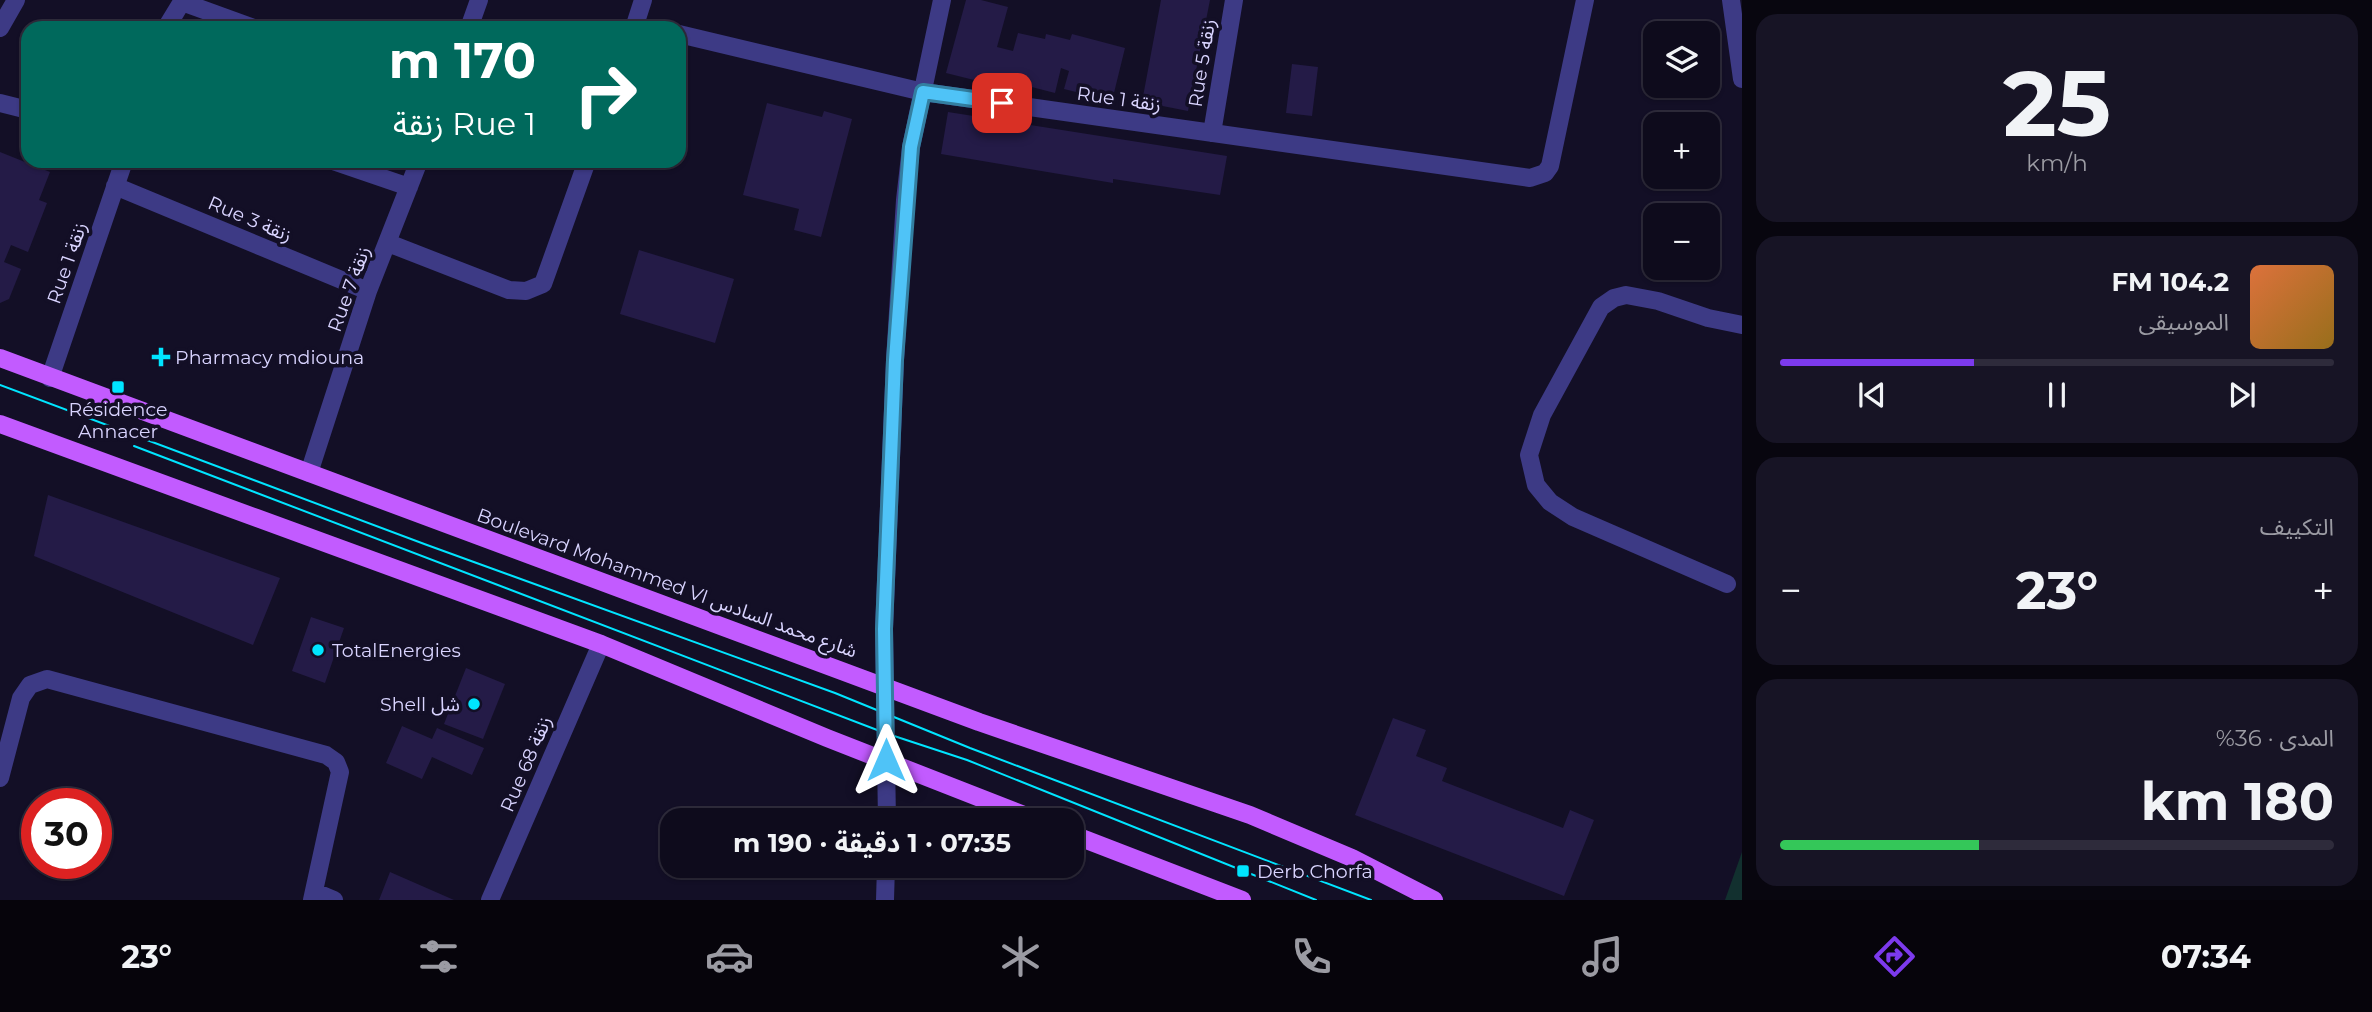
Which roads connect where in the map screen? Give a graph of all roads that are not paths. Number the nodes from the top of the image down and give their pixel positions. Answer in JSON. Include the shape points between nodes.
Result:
{"nodes":[{"id":1,"x":16,"y":0,"type":"edge"},
{"id":2,"x":479,"y":0,"type":"edge"},
{"id":3,"x":643,"y":0,"type":"edge"},
{"id":4,"x":942,"y":0,"type":"edge"},
{"id":5,"x":1234,"y":0,"type":"edge"},
{"id":6,"x":1585,"y":0,"type":"edge"},
{"id":7,"x":1731,"y":0,"type":"edge"},
{"id":8,"x":183,"y":1,"type":"edge"},
{"id":9,"x":170,"y":21,"type":"edge"},
{"id":10,"x":236,"y":21,"type":"edge"},
{"id":11,"x":472,"y":21,"type":"edge"},
{"id":12,"x":637,"y":21,"type":"edge"},
{"id":13,"x":2,"y":22,"type":"edge"},
{"id":14,"x":686,"y":36,"type":"edge"},
{"id":15,"x":1742,"y":79,"type":"edge"},
{"id":16,"x":923,"y":92,"type":"junction"},
{"id":17,"x":0,"y":103,"type":"edge"},
{"id":18,"x":21,"y":108,"type":"edge"},
{"id":19,"x":1212,"y":133,"type":"junction"},
{"id":20,"x":122,"y":168,"type":"edge"},
{"id":21,"x":353,"y":168,"type":"edge"},
{"id":22,"x":416,"y":168,"type":"edge"},
{"id":23,"x":584,"y":168,"type":"edge"},
{"id":24,"x":116,"y":186,"type":"junction"},
{"id":25,"x":409,"y":187,"type":"junction"},
{"id":26,"x":388,"y":243,"type":"junction"},
{"id":27,"x":368,"y":291,"type":"junction"},
{"id":28,"x":1742,"y":325,"type":"edge"},
{"id":29,"x":0,"y":358,"type":"edge"},
{"id":30,"x":50,"y":378,"type":"junction"},
{"id":31,"x":0,"y":424,"type":"edge"},
{"id":32,"x":309,"y":473,"type":"junction"},
{"id":33,"x":1727,"y":584,"type":"dead end"},
{"id":34,"x":601,"y":644,"type":"junction"},
{"id":35,"x":886,"y":685,"type":"junction"},
{"id":36,"x":886,"y":760,"type":"junction"},
{"id":37,"x":0,"y":778,"type":"edge"},
{"id":38,"x":887,"y":808,"type":"edge"},
{"id":39,"x":1006,"y":808,"type":"edge"},
{"id":40,"x":1084,"y":839,"type":"edge"},
{"id":41,"x":886,"y":878,"type":"edge"},
{"id":42,"x":313,"y":896,"type":"edge"},
{"id":43,"x":334,"y":900,"type":"edge"},
{"id":44,"x":490,"y":900,"type":"edge"},
{"id":45,"x":885,"y":900,"type":"edge"},
{"id":46,"x":1242,"y":900,"type":"edge"},
{"id":47,"x":1434,"y":900,"type":"edge"}],
"edges":[{"from":1,"to":13,"type":"street"},
{"from":2,"to":11,"type":"street"},
{"from":3,"to":12,"type":"street"},
{"from":4,"to":16,"type":"street"},
{"from":5,"to":19,"type":"street","name":"Rue 5 زنقة"},
{"from":6,"to":19,"type":"street","name":"Rue 1 زنقة","via":[[1552,162],[1545,173],[1530,178]]},
{"from":7,"to":15,"type":"street"},
{"from":8,"to":9,"type":"street"},
{"from":8,"to":10,"type":"street"},
{"from":14,"to":16,"type":"street","name":"Rue 1 زنقة"},
{"from":16,"to":19,"type":"street","name":"Rue 1 زنقة"},
{"from":16,"to":35,"type":"street","via":[[911,147],[895,360],[884,629]]},
{"from":17,"to":18,"type":"street"},
{"from":20,"to":24,"type":"street","name":"Rue 1 زنقة"},
{"from":21,"to":25,"type":"street"},
{"from":22,"to":25,"type":"street","name":"Rue 7 زنقة"},
{"from":23,"to":26,"type":"street","via":[[543,284],[526,291],[509,290]]},
{"from":24,"to":27,"type":"street","name":"Rue 3 زنقة"},
{"from":24,"to":30,"type":"street","name":"Rue 1 زنقة"},
{"from":25,"to":26,"type":"street","name":"Rue 7 زنقة"},
{"from":26,"to":27,"type":"street","name":"Rue 7 زنقة"},
{"from":27,"to":32,"type":"street","name":"Rue 7 زنقة"},
{"from":28,"to":33,"type":"street","via":[[1658,301],[1626,295],[1614,298],[1601,307],[1542,415],[1529,455],[1536,485],[1550,502],[1573,517]]},
{"from":29,"to":30,"type":"main road","name":"Boulevard Mohammed VI شارع محمد السادس"},
{"from":30,"to":32,"type":"main road","name":"Boulevard Mohammed VI شارع محمد السادس"},
{"from":31,"to":34,"type":"main road"},
{"from":32,"to":35,"type":"main road","name":"Boulevard Mohammed VI شارع محمد السادس"},
{"from":34,"to":36,"type":"main road"},
{"from":34,"to":44,"type":"street","name":"Rue 68 زنقة"},
{"from":35,"to":36,"type":"street"},
{"from":35,"to":47,"type":"main road","name":"Boulevard Mohammed VI شارع محمد السادس","via":[[1250,816],[1352,858]]},
{"from":36,"to":38,"type":"street"},
{"from":36,"to":39,"type":"main road"},
{"from":37,"to":42,"type":"street","via":[[20,698],[30,685],[47,679],[326,755],[340,772]]},
{"from":40,"to":46,"type":"main road"},
{"from":41,"to":45,"type":"street"},
{"from":42,"to":43,"type":"street"}]}
